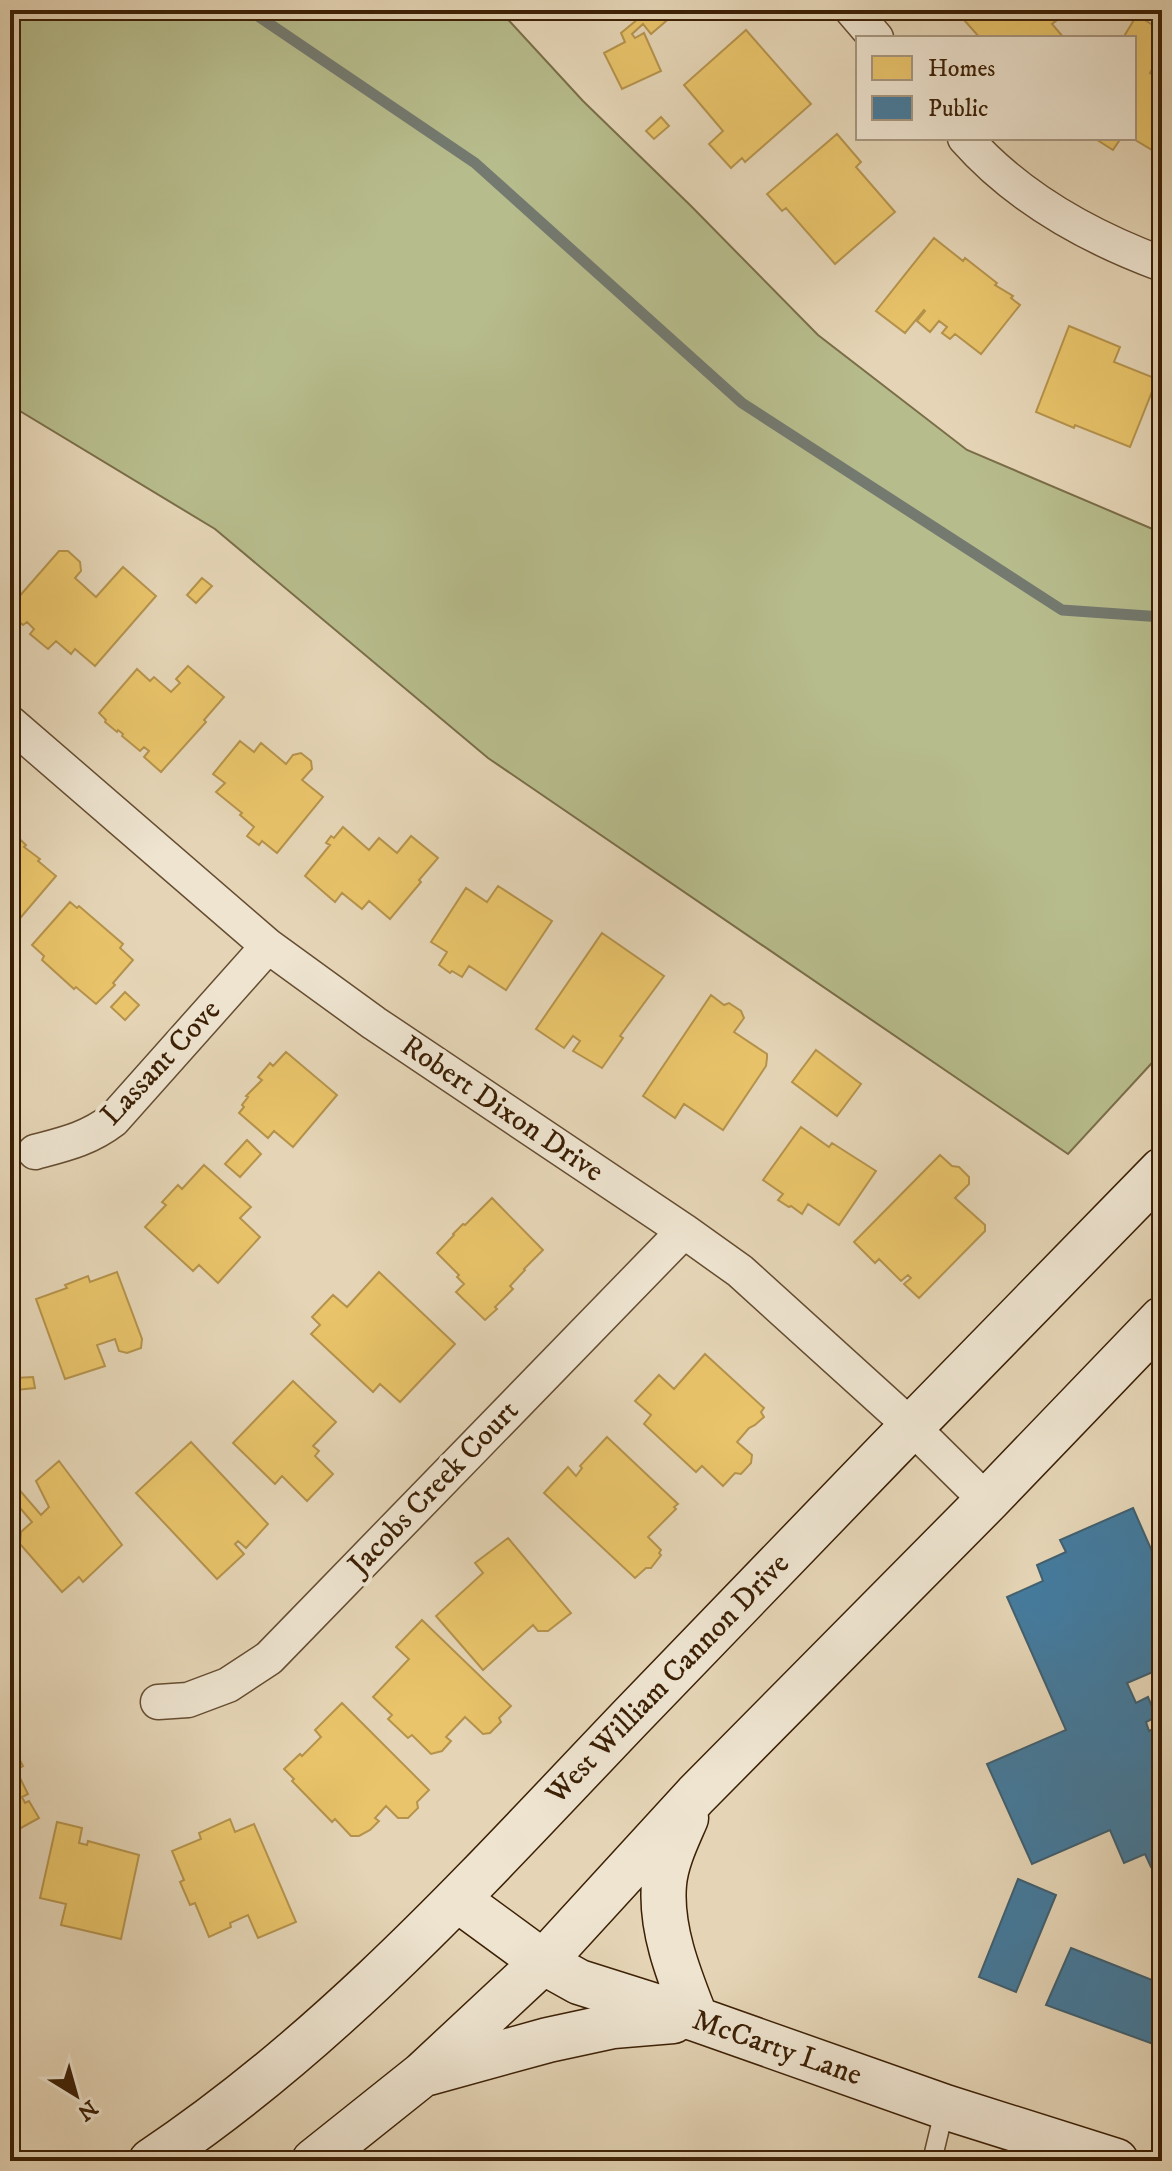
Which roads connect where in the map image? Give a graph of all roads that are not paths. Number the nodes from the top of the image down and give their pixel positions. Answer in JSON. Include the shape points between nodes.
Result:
{"nodes":[{"id":1,"x":852,"y":10,"type":"edge"},
{"id":2,"x":874,"y":36,"type":"edge"},
{"id":3,"x":967,"y":140,"type":"edge"},
{"id":4,"x":1162,"y":264,"type":"edge"},
{"id":5,"x":10,"y":723,"type":"edge"},
{"id":6,"x":268,"y":946,"type":"junction"},
{"id":7,"x":35,"y":1152,"type":"dead end"},
{"id":8,"x":1162,"y":1170,"type":"edge"},
{"id":9,"x":684,"y":1231,"type":"junction"},
{"id":10,"x":1162,"y":1319,"type":"edge"},
{"id":11,"x":911,"y":1426,"type":"junction"},
{"id":12,"x":987,"y":1501,"type":"junction"},
{"id":13,"x":158,"y":1702,"type":"dead end"},
{"id":14,"x":696,"y":1795,"type":"junction"},
{"id":15,"x":457,"y":1899,"type":"junction"},
{"id":16,"x":543,"y":1962,"type":"junction"},
{"id":17,"x":696,"y":2019,"type":"junction"},
{"id":18,"x":423,"y":2074,"type":"junction"},
{"id":19,"x":945,"y":2107,"type":"junction"},
{"id":20,"x":151,"y":2161,"type":"edge"},
{"id":21,"x":314,"y":2161,"type":"edge"},
{"id":22,"x":932,"y":2161,"type":"edge"},
{"id":23,"x":1116,"y":2161,"type":"edge"}],
"edges":[{"from":1,"to":2,"type":"street"},
{"from":3,"to":4,"type":"street","via":[[1033,199],[1111,245]]},
{"from":5,"to":6,"type":"street","name":"Robert Dixon Drive"},
{"from":6,"to":7,"type":"street","name":"Lassant Cove","via":[[113,1120],[96,1133]]},
{"from":6,"to":9,"type":"street","name":"Robert Dixon Drive"},
{"from":8,"to":11,"type":"main road","name":"West William Cannon Drive"},
{"from":9,"to":11,"type":"street","name":"Robert Dixon Drive","via":[[740,1271]]},
{"from":9,"to":13,"type":"street","name":"Jacobs Creek Court","via":[[269,1658],[228,1685],[188,1700]]},
{"from":10,"to":12,"type":"main road"},
{"from":11,"to":12,"type":"street","name":"Robert Dixon Drive"},
{"from":11,"to":15,"type":"main road","name":"West William Cannon Drive"},
{"from":12,"to":14,"type":"main road"},
{"from":14,"to":16,"type":"main road"},
{"from":14,"to":17,"type":"main road","via":[[664,1884],[673,1961]]},
{"from":15,"to":16,"type":"main road","name":"McCarty Lane"},
{"from":15,"to":20,"type":"main road","name":"West William Cannon Drive","via":[[345,2008]]},
{"from":16,"to":17,"type":"main road","name":"McCarty Lane","via":[[579,1982]]},
{"from":16,"to":18,"type":"main road"},
{"from":17,"to":18,"type":"main road","via":[[613,2026]]},
{"from":17,"to":19,"type":"main road","name":"McCarty Lane"},
{"from":18,"to":21,"type":"main road"},
{"from":19,"to":22,"type":"lane"},
{"from":19,"to":23,"type":"main road","name":"McCarty Lane"}]}
